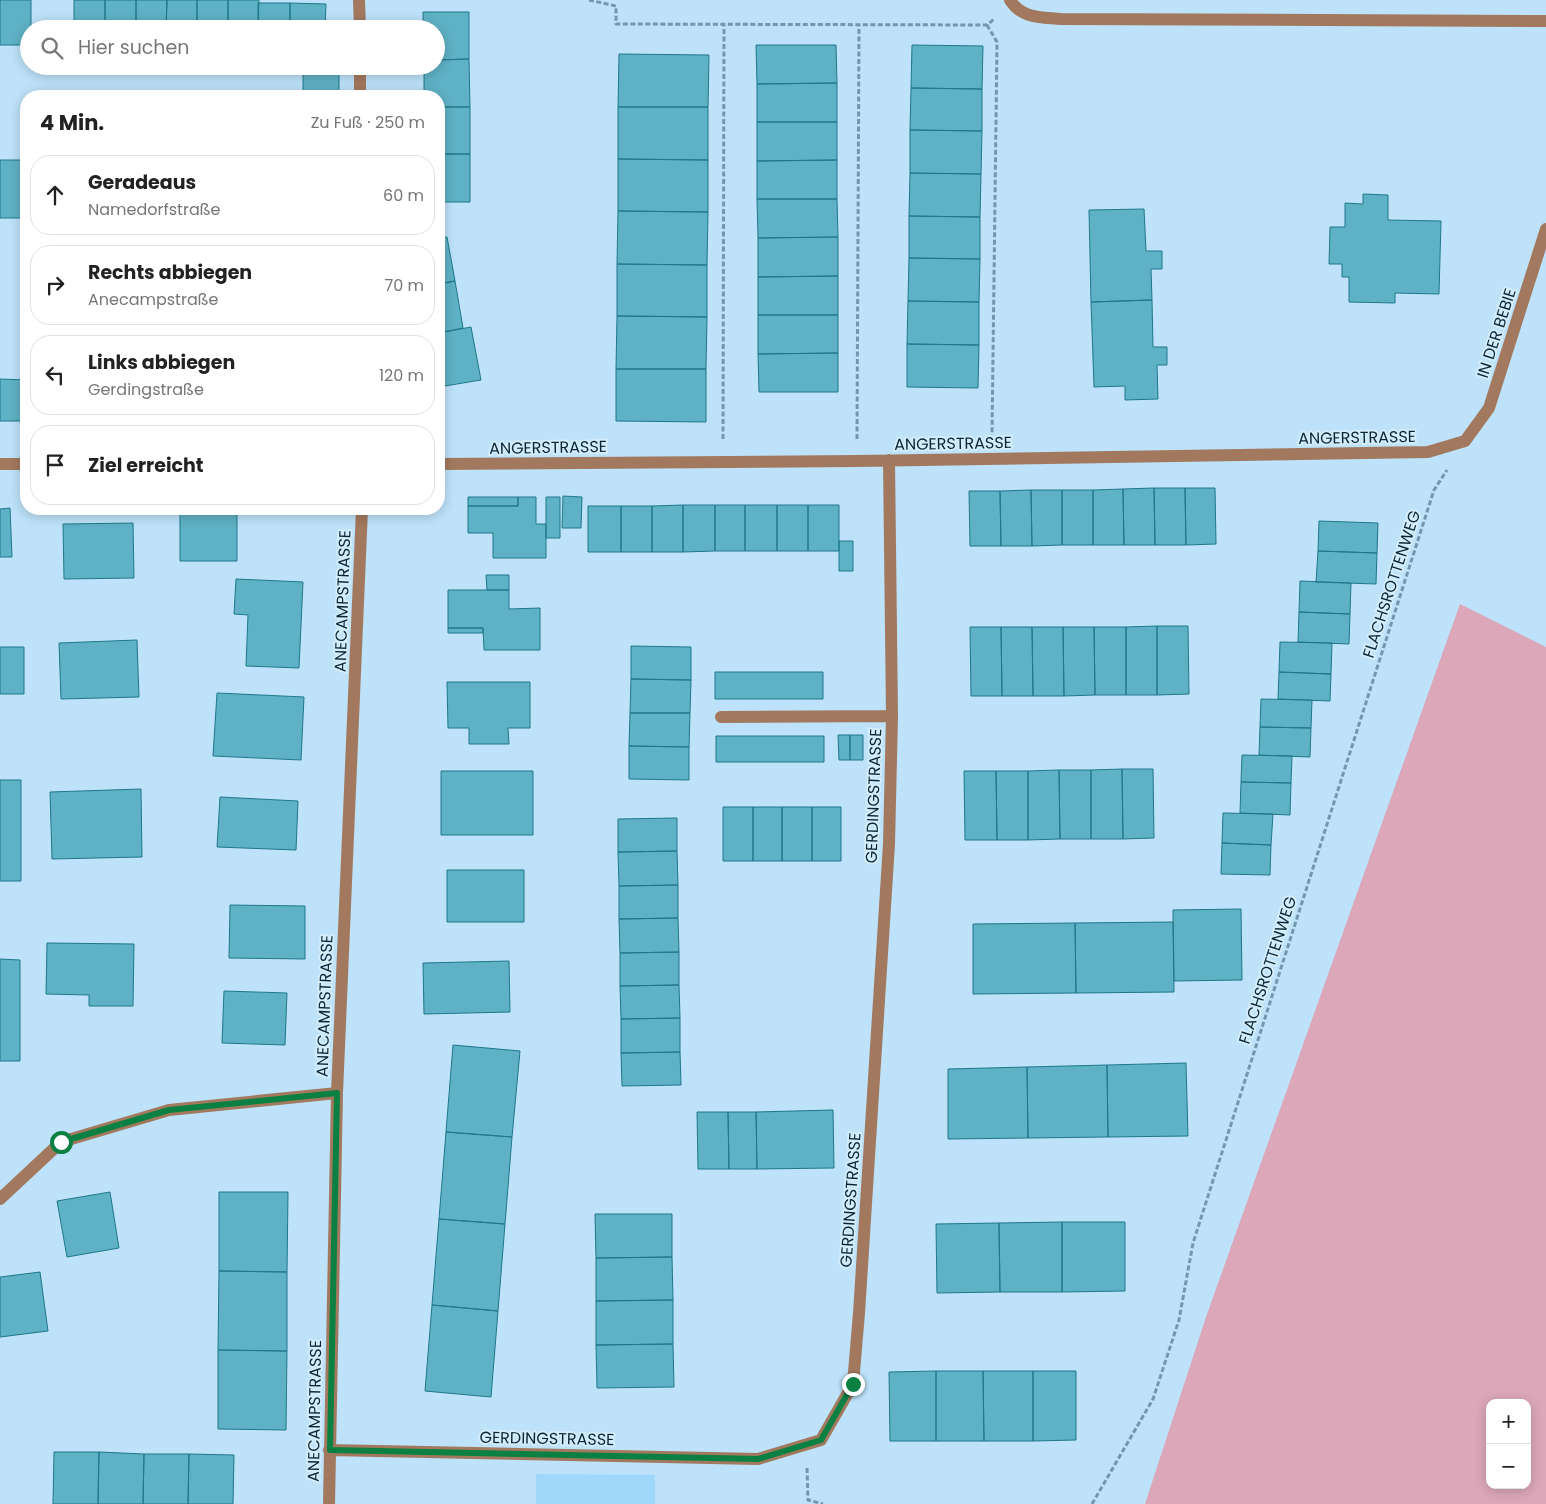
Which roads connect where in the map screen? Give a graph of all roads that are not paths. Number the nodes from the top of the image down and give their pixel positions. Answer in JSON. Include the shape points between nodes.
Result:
{"nodes":[{"id":1,"x":359,"y":0,"type":"edge"},
{"id":2,"x":1011,"y":2,"type":"edge"},
{"id":3,"x":360,"y":20,"type":"edge"},
{"id":4,"x":1546,"y":21,"type":"edge"},
{"id":5,"x":360,"y":75,"type":"edge"},
{"id":6,"x":360,"y":90,"type":"edge"},
{"id":7,"x":1546,"y":229,"type":"edge"},
{"id":8,"x":1465,"y":441,"type":"joint"},
{"id":9,"x":889,"y":460,"type":"junction"},
{"id":10,"x":0,"y":464,"type":"edge"},
{"id":11,"x":20,"y":464,"type":"edge"},
{"id":12,"x":445,"y":464,"type":"edge"},
{"id":13,"x":362,"y":515,"type":"edge"},
{"id":14,"x":721,"y":716,"type":"dead end"},
{"id":15,"x":892,"y":716,"type":"junction"},
{"id":16,"x":337,"y":1093,"type":"junction"},
{"id":17,"x":0,"y":1199,"type":"edge"},
{"id":18,"x":330,"y":1450,"type":"junction"},
{"id":19,"x":329,"y":1504,"type":"edge"}],
"edges":[{"from":1,"to":3,"type":"street"},
{"from":2,"to":4,"type":"street","via":[[1029,16],[1061,18]]},
{"from":5,"to":6,"type":"street"},
{"from":7,"to":8,"type":"street","name":"IN DER BEBIE","via":[[1489,408]]},
{"from":8,"to":9,"type":"street","name":"ANGERSTRASSE","via":[[1428,452]]},
{"from":9,"to":12,"type":"street","name":"ANGERSTRASSE"},
{"from":9,"to":15,"type":"street","name":"GERDINGSTRASSE"},
{"from":10,"to":11,"type":"street"},
{"from":13,"to":16,"type":"street","name":"ANECAMPSTRASSE"},
{"from":14,"to":15,"type":"street"},
{"from":15,"to":18,"type":"street","name":"GERDINGSTRASSE","via":[[889,844],[853,1384],[821,1440],[758,1459]]},
{"from":16,"to":17,"type":"street","via":[[169,1110],[61,1142]]},
{"from":16,"to":18,"type":"street","name":"ANECAMPSTRASSE"},
{"from":18,"to":19,"type":"street","name":"ANECAMPSTRASSE"}]}
